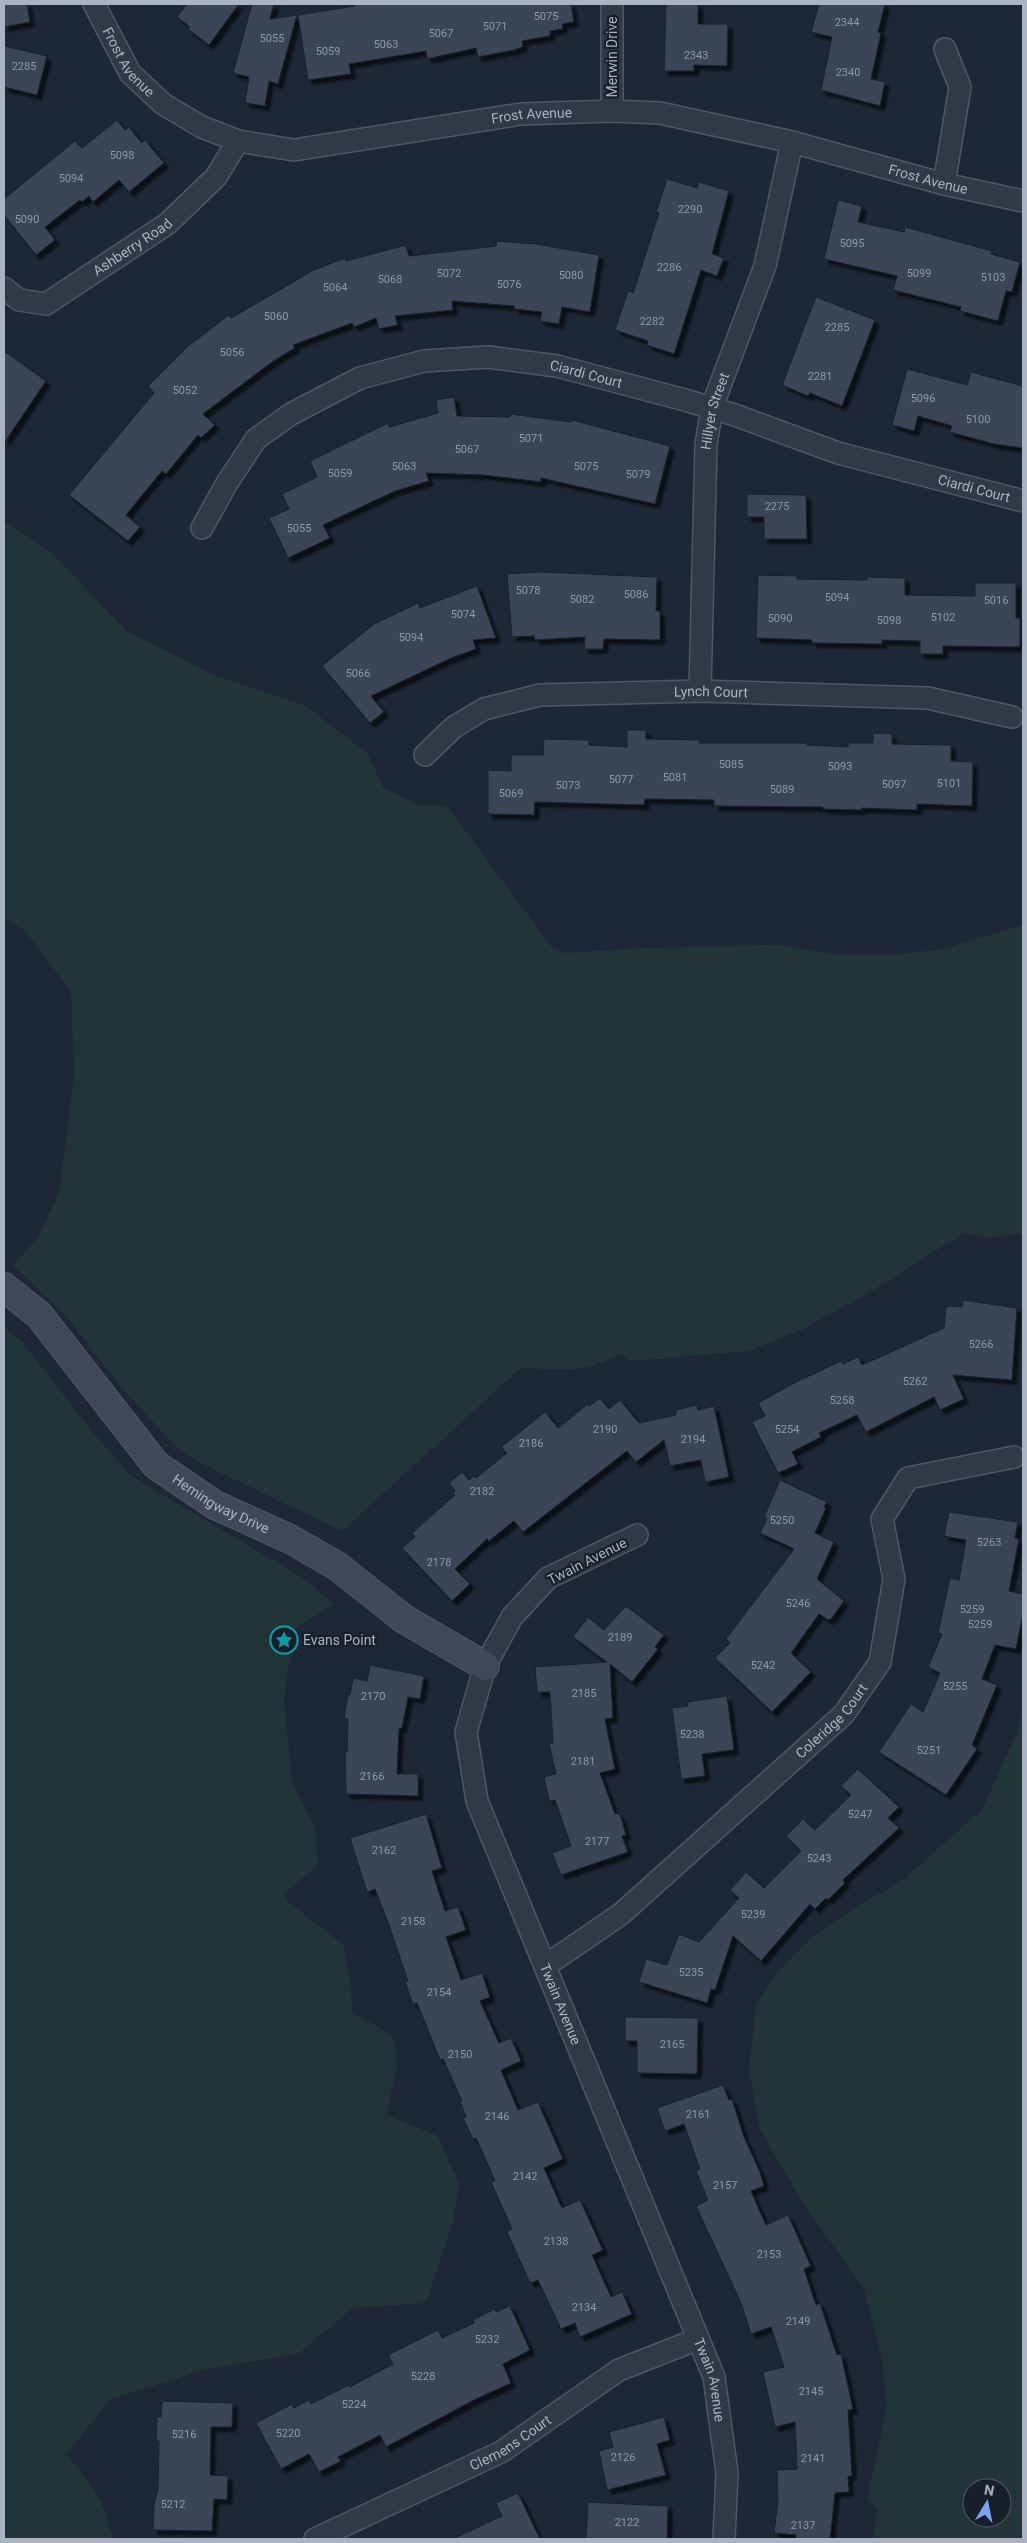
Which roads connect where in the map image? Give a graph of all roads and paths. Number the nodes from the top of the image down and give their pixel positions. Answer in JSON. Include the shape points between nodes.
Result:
{"nodes":[{"id":1,"x":94,"y":4,"type":"edge"},
{"id":2,"x":612,"y":4,"type":"edge"},
{"id":3,"x":945,"y":49,"type":"dead end"},
{"id":4,"x":612,"y":111,"type":"junction"},
{"id":5,"x":238,"y":141,"type":"junction"},
{"id":6,"x":792,"y":142,"type":"junction"},
{"id":7,"x":944,"y":184,"type":"junction"},
{"id":8,"x":1023,"y":202,"type":"edge"},
{"id":9,"x":4,"y":288,"type":"edge"},
{"id":10,"x":712,"y":407,"type":"junction"},
{"id":11,"x":1023,"y":501,"type":"edge"},
{"id":12,"x":202,"y":528,"type":"dead end"},
{"id":13,"x":700,"y":691,"type":"junction"},
{"id":14,"x":1012,"y":717,"type":"dead end"},
{"id":15,"x":425,"y":755,"type":"dead end"},
{"id":16,"x":4,"y":1287,"type":"edge"},
{"id":17,"x":1014,"y":1457,"type":"dead end"},
{"id":18,"x":637,"y":1535,"type":"dead end"},
{"id":19,"x":485,"y":1666,"type":"junction"},
{"id":20,"x":545,"y":1966,"type":"junction"},
{"id":21,"x":698,"y":2339,"type":"junction"},
{"id":22,"x":315,"y":2539,"type":"edge"},
{"id":23,"x":724,"y":2539,"type":"edge"}],
"edges":[{"from":1,"to":5,"type":"street","name":"Frost Avenue","via":[[130,73],[163,104],[202,127]]},
{"from":2,"to":4,"type":"street","name":"Merwin Drive"},
{"from":3,"to":7,"type":"street","via":[[960,87]]},
{"from":4,"to":5,"type":"street","name":"Frost Avenue","via":[[521,114],[294,150]]},
{"from":4,"to":6,"type":"street","name":"Frost Avenue","via":[[660,113]]},
{"from":5,"to":9,"type":"street","name":"Ashberry Road","via":[[216,177],[167,224],[46,304],[19,300]]},
{"from":6,"to":7,"type":"street","name":"Frost Avenue"},
{"from":6,"to":10,"type":"street","name":"Hillyer Street","via":[[765,266]]},
{"from":7,"to":8,"type":"street","name":"Frost Avenue"},
{"from":10,"to":11,"type":"street","name":"Ciardi Court","via":[[838,453]]},
{"from":10,"to":12,"type":"street","name":"Ciardi Court","via":[[557,366],[488,357],[424,360],[360,378],[291,414],[256,439]]},
{"from":10,"to":13,"type":"street","name":"Hillyer Street","via":[[706,445]]},
{"from":13,"to":14,"type":"street","name":"Lynch Court","via":[[928,698]]},
{"from":13,"to":15,"type":"street","name":"Lynch Court","via":[[540,695],[484,709],[454,727]]},
{"from":16,"to":19,"type":"street","name":"Hemingway Drive","via":[[39,1315],[156,1465],[216,1505],[290,1539],[336,1566],[404,1619]]},
{"from":17,"to":20,"type":"street","name":"Coleridge Court","via":[[908,1478],[882,1518],[894,1579],[880,1662],[844,1714],[621,1914]]},
{"from":18,"to":19,"type":"street","name":"Twain Avenue","via":[[548,1578],[512,1617]]},
{"from":19,"to":20,"type":"street","name":"Twain Avenue","via":[[466,1732],[477,1801]]},
{"from":20,"to":21,"type":"street","name":"Twain Avenue"},
{"from":21,"to":22,"type":"street","name":"Clemens Court","via":[[620,2370],[501,2452]]},
{"from":21,"to":23,"type":"street","name":"Twain Avenue","via":[[714,2377],[727,2472]]}]}
